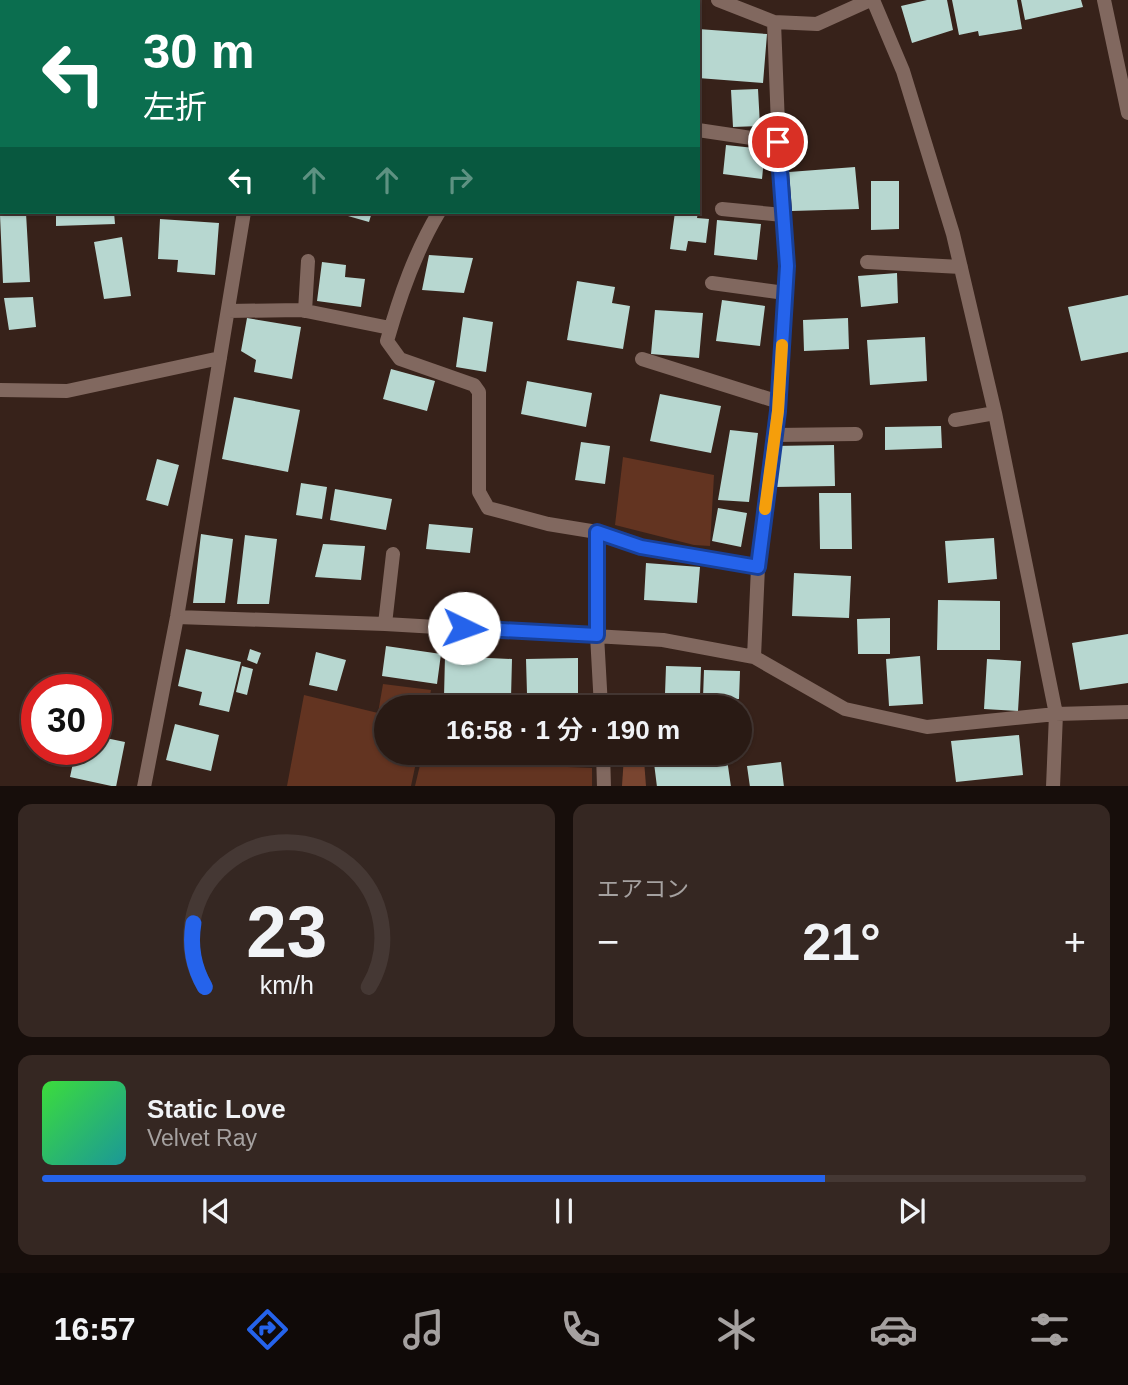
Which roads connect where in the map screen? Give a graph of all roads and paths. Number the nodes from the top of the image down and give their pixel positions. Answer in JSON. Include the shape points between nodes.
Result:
{"nodes":[{"id":1,"x":718,"y":0,"type":"edge"},
{"id":2,"x":872,"y":0,"type":"edge"},
{"id":3,"x":1104,"y":0,"type":"edge"},
{"id":4,"x":774,"y":22,"type":"junction"},
{"id":5,"x":1128,"y":113,"type":"edge"},
{"id":6,"x":700,"y":130,"type":"edge"},
{"id":7,"x":778,"y":142,"type":"junction"},
{"id":8,"x":722,"y":209,"type":"dead end"},
{"id":9,"x":244,"y":214,"type":"edge"},
{"id":10,"x":438,"y":214,"type":"edge"},
{"id":11,"x":783,"y":215,"type":"junction"},
{"id":12,"x":308,"y":261,"type":"dead end"},
{"id":13,"x":867,"y":262,"type":"dead end"},
{"id":14,"x":961,"y":267,"type":"junction"},
{"id":15,"x":712,"y":283,"type":"dead end"},
{"id":16,"x":785,"y":293,"type":"junction"},
{"id":17,"x":228,"y":311,"type":"junction"},
{"id":18,"x":305,"y":311,"type":"junction"},
{"id":19,"x":390,"y":328,"type":"junction"},
{"id":20,"x":220,"y":358,"type":"junction"},
{"id":21,"x":642,"y":359,"type":"dead end"},
{"id":22,"x":0,"y":390,"type":"edge"},
{"id":23,"x":779,"y":402,"type":"junction"},
{"id":24,"x":995,"y":413,"type":"junction"},
{"id":25,"x":955,"y":420,"type":"dead end"},
{"id":26,"x":856,"y":434,"type":"dead end"},
{"id":27,"x":775,"y":435,"type":"junction"},
{"id":28,"x":597,"y":532,"type":"junction"},
{"id":29,"x":393,"y":554,"type":"dead end"},
{"id":30,"x":758,"y":567,"type":"junction"},
{"id":31,"x":177,"y":617,"type":"junction"},
{"id":32,"x":385,"y":624,"type":"junction"},
{"id":33,"x":597,"y":635,"type":"junction"},
{"id":34,"x":754,"y":657,"type":"junction"},
{"id":35,"x":600,"y":695,"type":"edge"},
{"id":36,"x":1128,"y":712,"type":"edge"},
{"id":37,"x":1056,"y":714,"type":"junction"},
{"id":38,"x":603,"y":765,"type":"edge"},
{"id":39,"x":144,"y":786,"type":"edge"},
{"id":40,"x":604,"y":786,"type":"edge"},
{"id":41,"x":1053,"y":786,"type":"edge"}],
"edges":[{"from":1,"to":4,"type":"street"},
{"from":2,"to":4,"type":"street","via":[[817,24]]},
{"from":2,"to":14,"type":"street","via":[[903,71]]},
{"from":3,"to":5,"type":"street"},
{"from":4,"to":7,"type":"street"},
{"from":6,"to":7,"type":"street"},
{"from":7,"to":11,"type":"street"},
{"from":8,"to":11,"type":"street"},
{"from":9,"to":17,"type":"street"},
{"from":10,"to":19,"type":"street","via":[[420,244]]},
{"from":11,"to":16,"type":"street"},
{"from":12,"to":18,"type":"street"},
{"from":13,"to":14,"type":"street"},
{"from":14,"to":24,"type":"street"},
{"from":15,"to":16,"type":"street"},
{"from":16,"to":23,"type":"street"},
{"from":17,"to":18,"type":"street"},
{"from":17,"to":20,"type":"street"},
{"from":18,"to":19,"type":"street"},
{"from":19,"to":28,"type":"street","via":[[387,341],[400,359],[474,385],[479,392],[479,492],[488,508]]},
{"from":20,"to":22,"type":"street","via":[[67,391]]},
{"from":20,"to":31,"type":"street"},
{"from":21,"to":23,"type":"street"},
{"from":23,"to":27,"type":"street"},
{"from":24,"to":25,"type":"street"},
{"from":24,"to":37,"type":"street"},
{"from":26,"to":27,"type":"street"},
{"from":27,"to":30,"type":"street"},
{"from":28,"to":30,"type":"street","via":[[641,547]]},
{"from":28,"to":33,"type":"street"},
{"from":29,"to":32,"type":"street"},
{"from":30,"to":34,"type":"street"},
{"from":31,"to":32,"type":"street"},
{"from":31,"to":39,"type":"street"},
{"from":32,"to":33,"type":"street"},
{"from":33,"to":34,"type":"street","via":[[663,640]]},
{"from":33,"to":35,"type":"street"},
{"from":34,"to":37,"type":"street","via":[[845,709],[927,727]]},
{"from":36,"to":37,"type":"street"},
{"from":37,"to":41,"type":"street"},
{"from":38,"to":40,"type":"street"}]}
